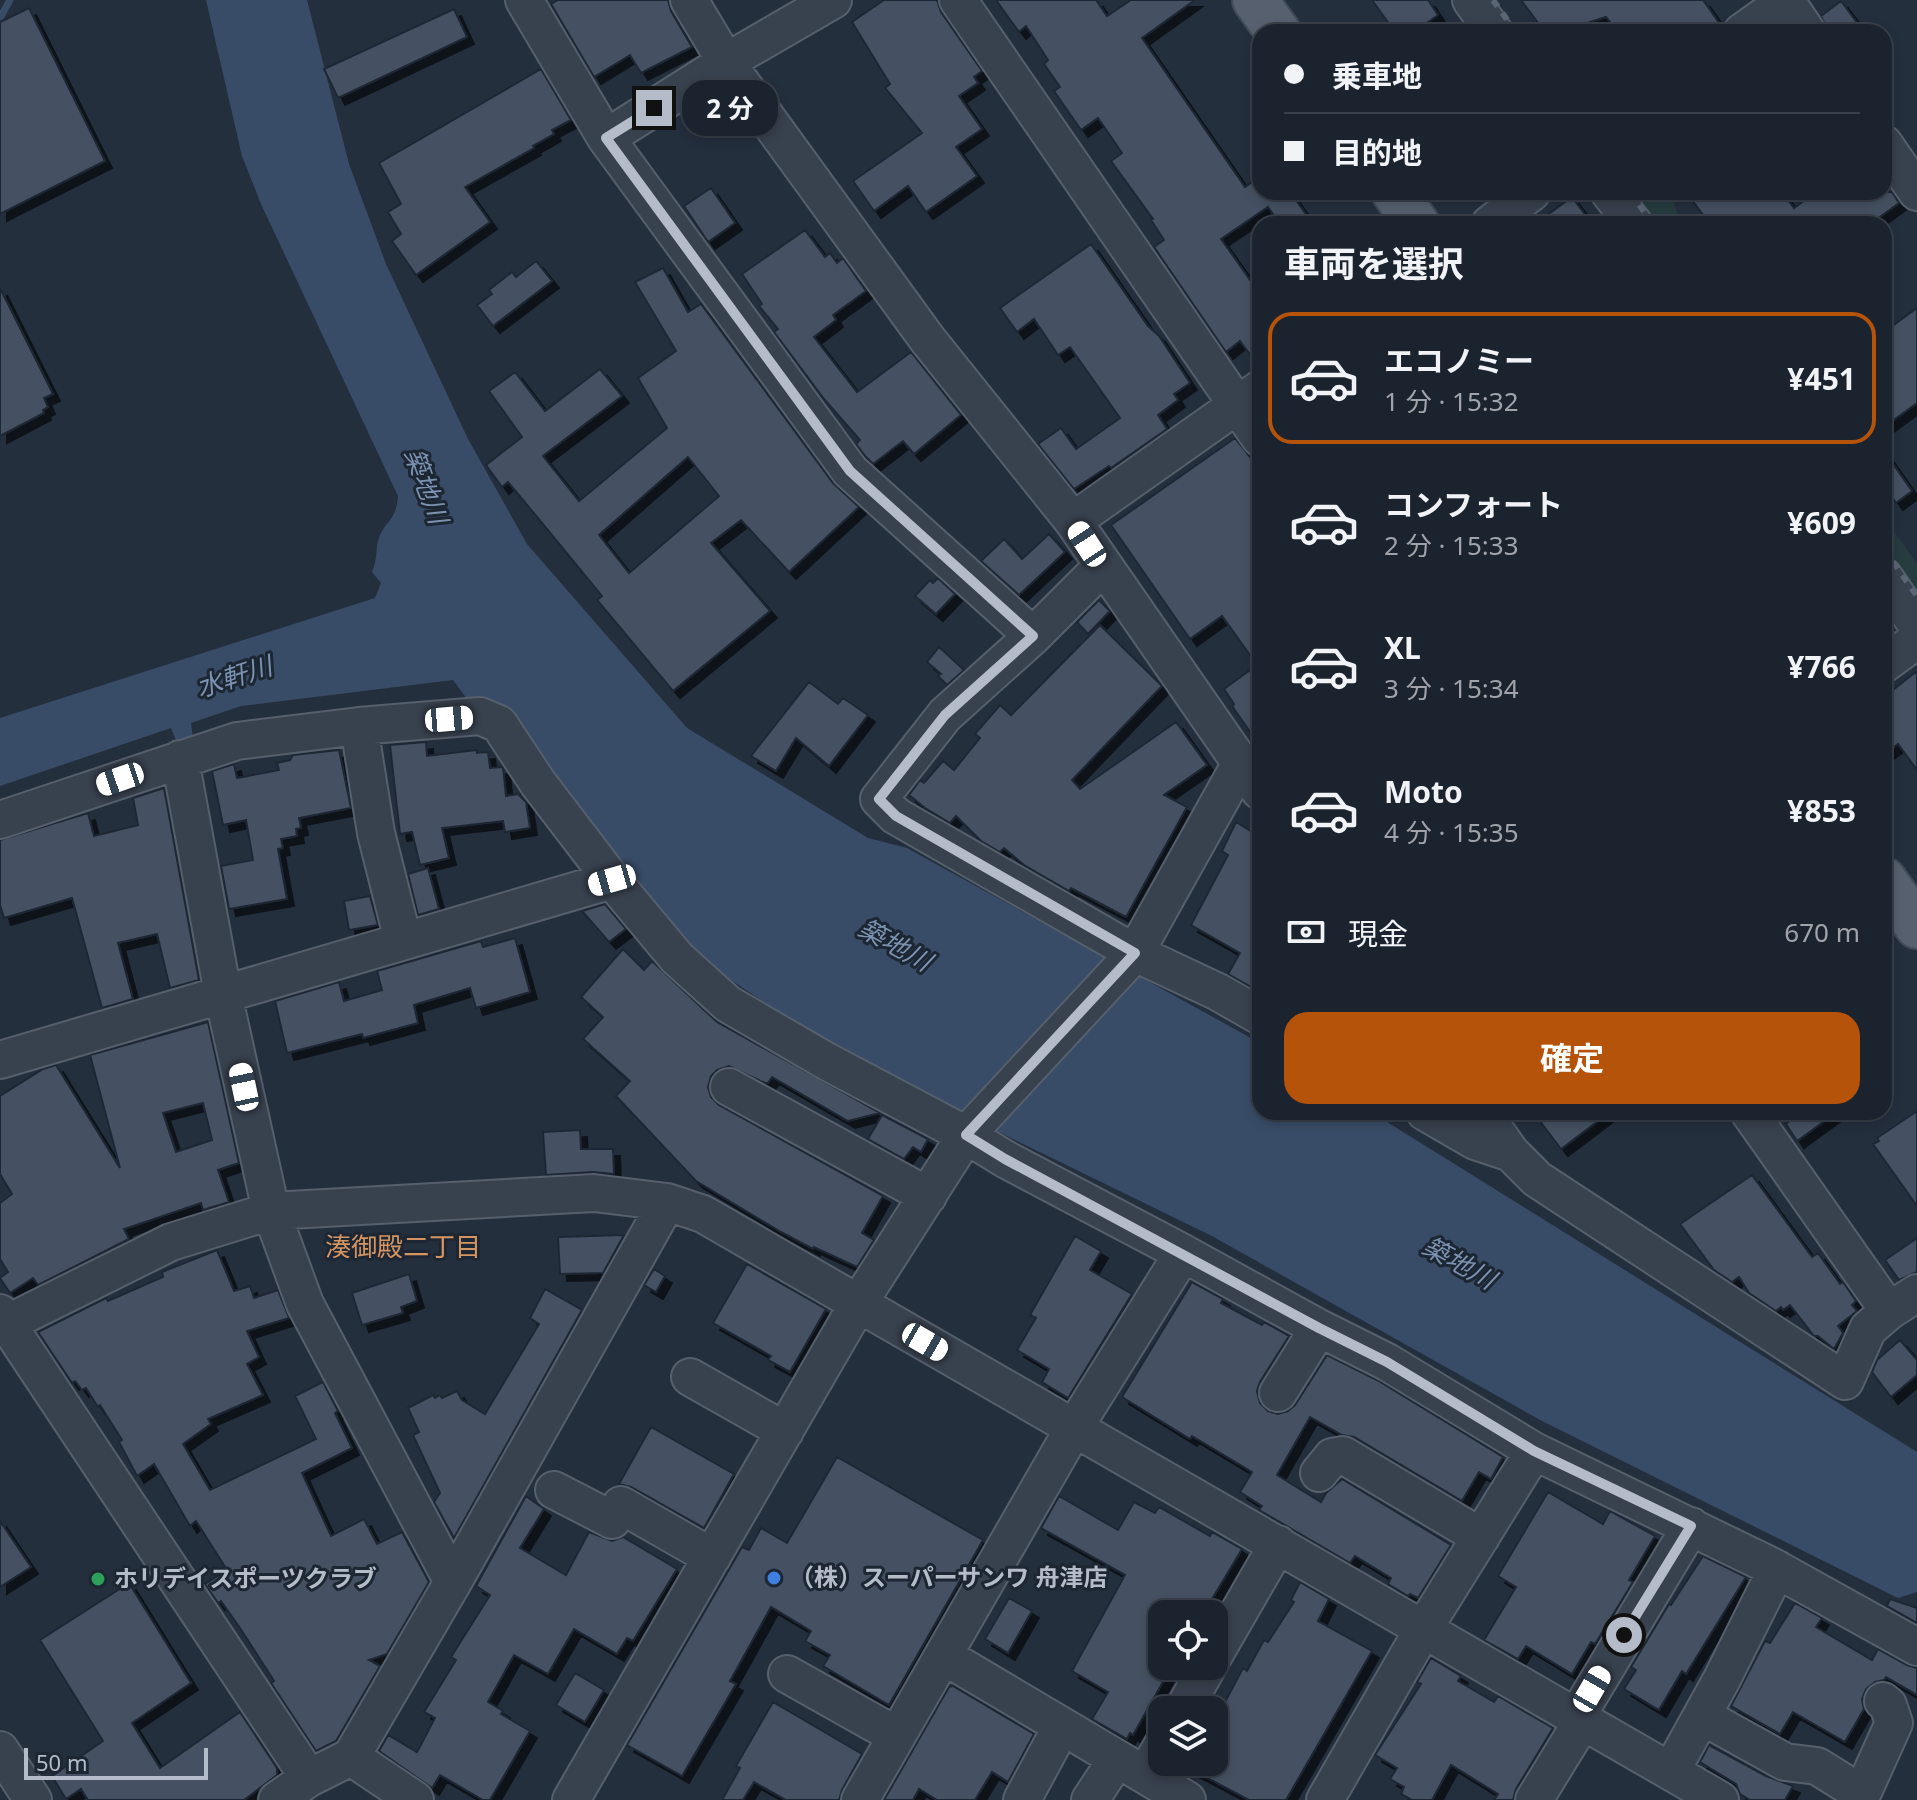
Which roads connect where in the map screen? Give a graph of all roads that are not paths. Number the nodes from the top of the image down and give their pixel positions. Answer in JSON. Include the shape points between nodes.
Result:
{"nodes":[{"id":1,"x":524,"y":0,"type":"edge"},
{"id":2,"x":689,"y":0,"type":"edge"},
{"id":3,"x":833,"y":0,"type":"edge"},
{"id":4,"x":958,"y":0,"type":"edge"},
{"id":5,"x":1255,"y":0,"type":"edge"},
{"id":6,"x":1471,"y":0,"type":"edge"},
{"id":7,"x":1786,"y":1,"type":"edge"},
{"id":8,"x":1272,"y":24,"type":"edge"},
{"id":9,"x":1488,"y":24,"type":"edge"},
{"id":10,"x":1753,"y":24,"type":"edge"},
{"id":11,"x":1802,"y":24,"type":"edge"},
{"id":12,"x":726,"y":62,"type":"junction"},
{"id":13,"x":606,"y":138,"type":"junction"},
{"id":14,"x":1892,"y":156,"type":"edge"},
{"id":15,"x":1917,"y":192,"type":"edge"},
{"id":16,"x":1522,"y":200,"type":"edge"},
{"id":17,"x":1615,"y":200,"type":"edge"},
{"id":18,"x":1500,"y":216,"type":"edge"},
{"id":19,"x":1628,"y":216,"type":"edge"},
{"id":20,"x":1248,"y":397,"type":"edge"},
{"id":21,"x":1073,"y":521,"type":"junction"},
{"id":22,"x":1102,"y":567,"type":"junction"},
{"id":23,"x":1892,"y":589,"type":"edge"},
{"id":24,"x":1917,"y":625,"type":"edge"},
{"id":25,"x":1033,"y":636,"type":"junction"},
{"id":26,"x":1917,"y":640,"type":"edge"},
{"id":27,"x":1892,"y":658,"type":"edge"},
{"id":28,"x":359,"y":726,"type":"junction"},
{"id":29,"x":180,"y":759,"type":"junction"},
{"id":30,"x":1250,"y":777,"type":"edge"},
{"id":31,"x":0,"y":820,"type":"edge"},
{"id":32,"x":612,"y":880,"type":"junction"},
{"id":33,"x":1892,"y":891,"type":"edge"},
{"id":34,"x":1917,"y":926,"type":"edge"},
{"id":35,"x":403,"y":940,"type":"junction"},
{"id":36,"x":1130,"y":958,"type":"junction"},
{"id":37,"x":223,"y":994,"type":"junction"},
{"id":38,"x":1252,"y":1011,"type":"edge"},
{"id":39,"x":0,"y":1060,"type":"edge"},
{"id":40,"x":729,"y":1087,"type":"dead end"},
{"id":41,"x":1439,"y":1120,"type":"edge"},
{"id":42,"x":1488,"y":1120,"type":"edge"},
{"id":43,"x":1755,"y":1120,"type":"edge"},
{"id":44,"x":970,"y":1130,"type":"junction"},
{"id":45,"x":1511,"y":1153,"type":"junction"},
{"id":46,"x":928,"y":1196,"type":"junction"},
{"id":47,"x":667,"y":1202,"type":"junction"},
{"id":48,"x":271,"y":1211,"type":"junction"},
{"id":49,"x":1183,"y":1253,"type":"junction"},
{"id":50,"x":1903,"y":1302,"type":"edge"},
{"id":51,"x":858,"y":1304,"type":"junction"},
{"id":52,"x":2,"y":1321,"type":"edge"},
{"id":53,"x":1319,"y":1328,"type":"junction"},
{"id":54,"x":690,"y":1377,"type":"dead end"},
{"id":55,"x":1278,"y":1393,"type":"dead end"},
{"id":56,"x":1074,"y":1428,"type":"junction"},
{"id":57,"x":785,"y":1431,"type":"junction"},
{"id":58,"x":1534,"y":1451,"type":"junction"},
{"id":59,"x":1319,"y":1473,"type":"dead end"},
{"id":60,"x":554,"y":1490,"type":"dead end"},
{"id":61,"x":1691,"y":1526,"type":"junction"},
{"id":62,"x":1481,"y":1537,"type":"junction"},
{"id":63,"x":1278,"y":1544,"type":"junction"},
{"id":64,"x":712,"y":1557,"type":"junction"},
{"id":65,"x":1777,"y":1569,"type":"junction"},
{"id":66,"x":453,"y":1582,"type":"junction"},
{"id":67,"x":1424,"y":1628,"type":"junction"},
{"id":68,"x":1228,"y":1631,"type":"edge"},
{"id":69,"x":1917,"y":1647,"type":"edge"},
{"id":70,"x":944,"y":1656,"type":"junction"},
{"id":71,"x":787,"y":1674,"type":"dead end"},
{"id":72,"x":1883,"y":1701,"type":"dead end"},
{"id":73,"x":1702,"y":1716,"type":"junction"},
{"id":74,"x":1580,"y":1718,"type":"junction"},
{"id":75,"x":1062,"y":1726,"type":"junction"},
{"id":76,"x":897,"y":1736,"type":"junction"},
{"id":77,"x":0,"y":1750,"type":"edge"},
{"id":78,"x":351,"y":1757,"type":"junction"},
{"id":79,"x":1141,"y":1760,"type":"edge"},
{"id":80,"x":1671,"y":1771,"type":"junction"},
{"id":81,"x":309,"y":1778,"type":"junction"},
{"id":82,"x":1861,"y":1797,"type":"edge"},
{"id":83,"x":33,"y":1800,"type":"edge"},
{"id":84,"x":277,"y":1800,"type":"edge"},
{"id":85,"x":415,"y":1800,"type":"edge"},
{"id":86,"x":571,"y":1800,"type":"edge"},
{"id":87,"x":860,"y":1800,"type":"edge"},
{"id":88,"x":1022,"y":1800,"type":"edge"},
{"id":89,"x":1090,"y":1800,"type":"edge"},
{"id":90,"x":1187,"y":1800,"type":"edge"},
{"id":91,"x":1325,"y":1800,"type":"edge"},
{"id":92,"x":1534,"y":1800,"type":"edge"},
{"id":93,"x":1720,"y":1800,"type":"edge"}],
"edges":[{"from":1,"to":13,"type":"street"},
{"from":2,"to":12,"type":"street"},
{"from":3,"to":12,"type":"street"},
{"from":4,"to":20,"type":"street"},
{"from":5,"to":8,"type":"main road"},
{"from":6,"to":9,"type":"street"},
{"from":7,"to":10,"type":"street"},
{"from":7,"to":11,"type":"street"},
{"from":12,"to":13,"type":"street"},
{"from":12,"to":21,"type":"street","via":[[928,340]]},
{"from":13,"to":25,"type":"street","via":[[850,471]]},
{"from":14,"to":15,"type":"street"},
{"from":16,"to":18,"type":"street"},
{"from":17,"to":19,"type":"street"},
{"from":20,"to":21,"type":"street"},
{"from":21,"to":22,"type":"street"},
{"from":22,"to":25,"type":"street"},
{"from":22,"to":30,"type":"street"},
{"from":23,"to":24,"type":"street"},
{"from":25,"to":36,"type":"street","via":[[945,715],[879,799],[896,816]]},
{"from":26,"to":27,"type":"street"},
{"from":28,"to":29,"type":"street","via":[[237,741]]},
{"from":28,"to":32,"type":"street","via":[[480,716],[499,724]]},
{"from":28,"to":35,"type":"street","via":[[376,833]]},
{"from":29,"to":31,"type":"street"},
{"from":29,"to":37,"type":"street"},
{"from":30,"to":36,"type":"street"},
{"from":32,"to":35,"type":"street"},
{"from":32,"to":44,"type":"street","via":[[677,958],[728,1004],[826,1061]]},
{"from":33,"to":34,"type":"main road"},
{"from":35,"to":37,"type":"street"},
{"from":36,"to":38,"type":"street","via":[[1218,992]]},
{"from":36,"to":44,"type":"street"},
{"from":37,"to":39,"type":"street"},
{"from":37,"to":48,"type":"street"},
{"from":40,"to":46,"type":"street"},
{"from":41,"to":45,"type":"street","via":[[1475,1141]]},
{"from":42,"to":45,"type":"street"},
{"from":43,"to":50,"type":"street"},
{"from":44,"to":46,"type":"street"},
{"from":44,"to":49,"type":"street","via":[[1005,1159]]},
{"from":45,"to":50,"type":"street","via":[[1537,1179],[1845,1381],[1868,1329]]},
{"from":46,"to":51,"type":"street"},
{"from":47,"to":48,"type":"street","via":[[594,1193]]},
{"from":47,"to":51,"type":"street","via":[[703,1214]]},
{"from":47,"to":66,"type":"street"},
{"from":48,"to":52,"type":"street","via":[[171,1242]]},
{"from":48,"to":66,"type":"street","via":[[305,1304]]},
{"from":49,"to":53,"type":"street"},
{"from":49,"to":56,"type":"street"},
{"from":51,"to":56,"type":"street"},
{"from":51,"to":57,"type":"street"},
{"from":52,"to":81,"type":"street"},
{"from":53,"to":55,"type":"street"},
{"from":53,"to":58,"type":"street","via":[[1387,1362]]},
{"from":54,"to":57,"type":"street"},
{"from":56,"to":63,"type":"street"},
{"from":56,"to":70,"type":"street"},
{"from":57,"to":64,"type":"street"},
{"from":58,"to":61,"type":"street"},
{"from":58,"to":62,"type":"street"},
{"from":59,"to":62,"type":"street","via":[[1332,1457],[1343,1455]]},
{"from":60,"to":64,"type":"street","via":[[612,1520],[621,1505]]},
{"from":61,"to":65,"type":"street"},
{"from":61,"to":74,"type":"street"},
{"from":62,"to":67,"type":"street"},
{"from":63,"to":67,"type":"street"},
{"from":63,"to":68,"type":"street"},
{"from":64,"to":86,"type":"street"},
{"from":65,"to":69,"type":"street"},
{"from":65,"to":73,"type":"street"},
{"from":66,"to":78,"type":"street"},
{"from":67,"to":74,"type":"street"},
{"from":67,"to":91,"type":"street"},
{"from":70,"to":75,"type":"street"},
{"from":70,"to":76,"type":"street"},
{"from":71,"to":76,"type":"street"},
{"from":72,"to":82,"type":"street","via":[[1894,1723]]},
{"from":73,"to":80,"type":"street"},
{"from":73,"to":82,"type":"street","via":[[1785,1762],[1817,1766]]},
{"from":74,"to":80,"type":"street"},
{"from":74,"to":92,"type":"street"},
{"from":75,"to":79,"type":"street"},
{"from":75,"to":88,"type":"street"},
{"from":76,"to":87,"type":"street"},
{"from":77,"to":83,"type":"street"},
{"from":78,"to":81,"type":"street"},
{"from":78,"to":85,"type":"street"},
{"from":79,"to":89,"type":"street"},
{"from":79,"to":90,"type":"street"},
{"from":80,"to":93,"type":"street"},
{"from":81,"to":84,"type":"street"}]}
